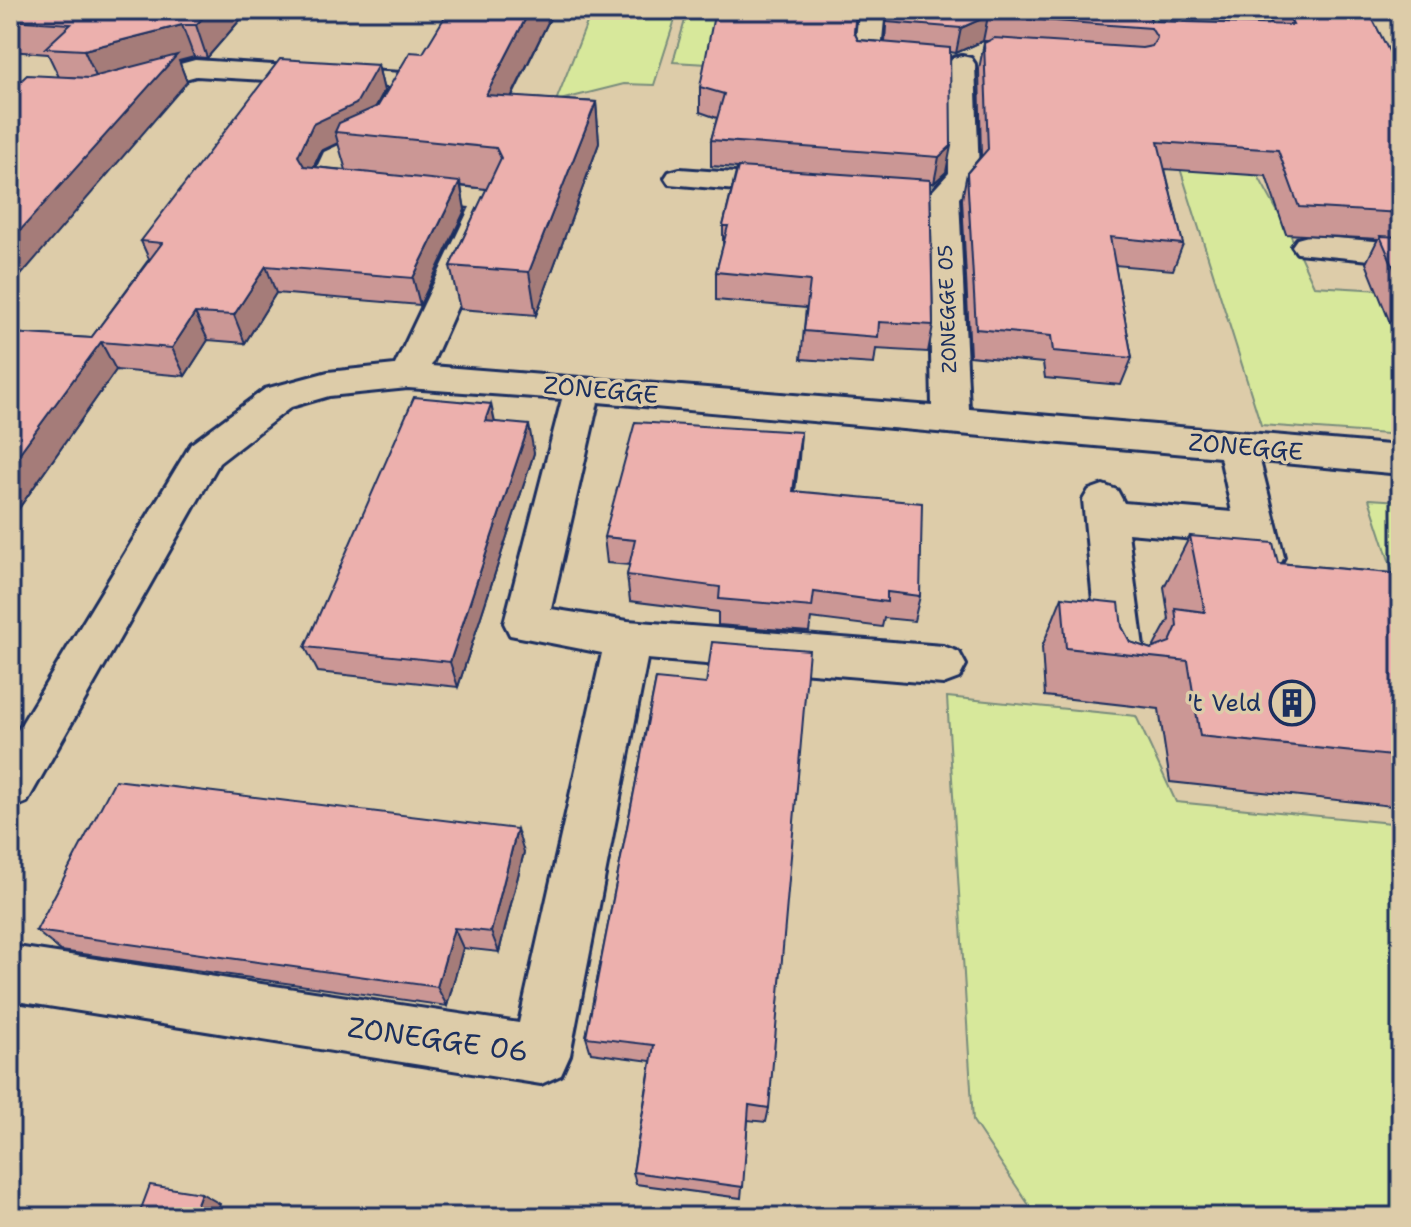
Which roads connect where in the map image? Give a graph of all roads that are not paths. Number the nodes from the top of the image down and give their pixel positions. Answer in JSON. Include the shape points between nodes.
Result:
{"nodes":[{"id":1,"x":872,"y":10,"type":"edge"},
{"id":2,"x":10,"y":89,"type":"edge"},
{"id":3,"x":680,"y":178,"type":"dead end"},
{"id":4,"x":819,"y":187,"type":"edge"},
{"id":5,"x":1308,"y":246,"type":"dead end"},
{"id":6,"x":1401,"y":253,"type":"edge"},
{"id":7,"x":408,"y":376,"type":"junction"},
{"id":8,"x":583,"y":388,"type":"junction"},
{"id":9,"x":951,"y":422,"type":"junction"},
{"id":10,"x":1237,"y":446,"type":"junction"},
{"id":11,"x":1401,"y":460,"type":"edge"},
{"id":12,"x":1256,"y":529,"type":"junction"},
{"id":13,"x":1266,"y":569,"type":"edge"},
{"id":14,"x":628,"y":639,"type":"junction"},
{"id":15,"x":943,"y":665,"type":"dead end"},
{"id":16,"x":1124,"y":676,"type":"edge"},
{"id":17,"x":10,"y":787,"type":"edge"},
{"id":18,"x":10,"y":973,"type":"edge"}],
"edges":[{"from":1,"to":9,"type":"street","name":"ZONEGGE 05","via":[[867,57],[972,58],[964,175],[927,195]]},
{"from":2,"to":7,"type":"street","via":[[100,94],[195,68],[408,80],[377,139],[335,158],[324,184],[489,199]]},
{"from":3,"to":4,"type":"street"},
{"from":5,"to":6,"type":"street"},
{"from":7,"to":8,"type":"street","name":"ZONEGGE"},
{"from":7,"to":17,"type":"street","name":"ZONEGGE","via":[[328,384],[278,398],[205,454]]},
{"from":8,"to":9,"type":"street","name":"ZONEGGE"},
{"from":8,"to":14,"type":"street","via":[[526,623]]},
{"from":9,"to":10,"type":"street","name":"ZONEGGE"},
{"from":10,"to":11,"type":"street","name":"ZONEGGE"},
{"from":10,"to":12,"type":"street"},
{"from":12,"to":13,"type":"street"},
{"from":12,"to":16,"type":"street","via":[[1104,508]]},
{"from":14,"to":15,"type":"street"},
{"from":14,"to":18,"type":"street","name":"ZONEGGE 06","via":[[541,1055]]}]}
